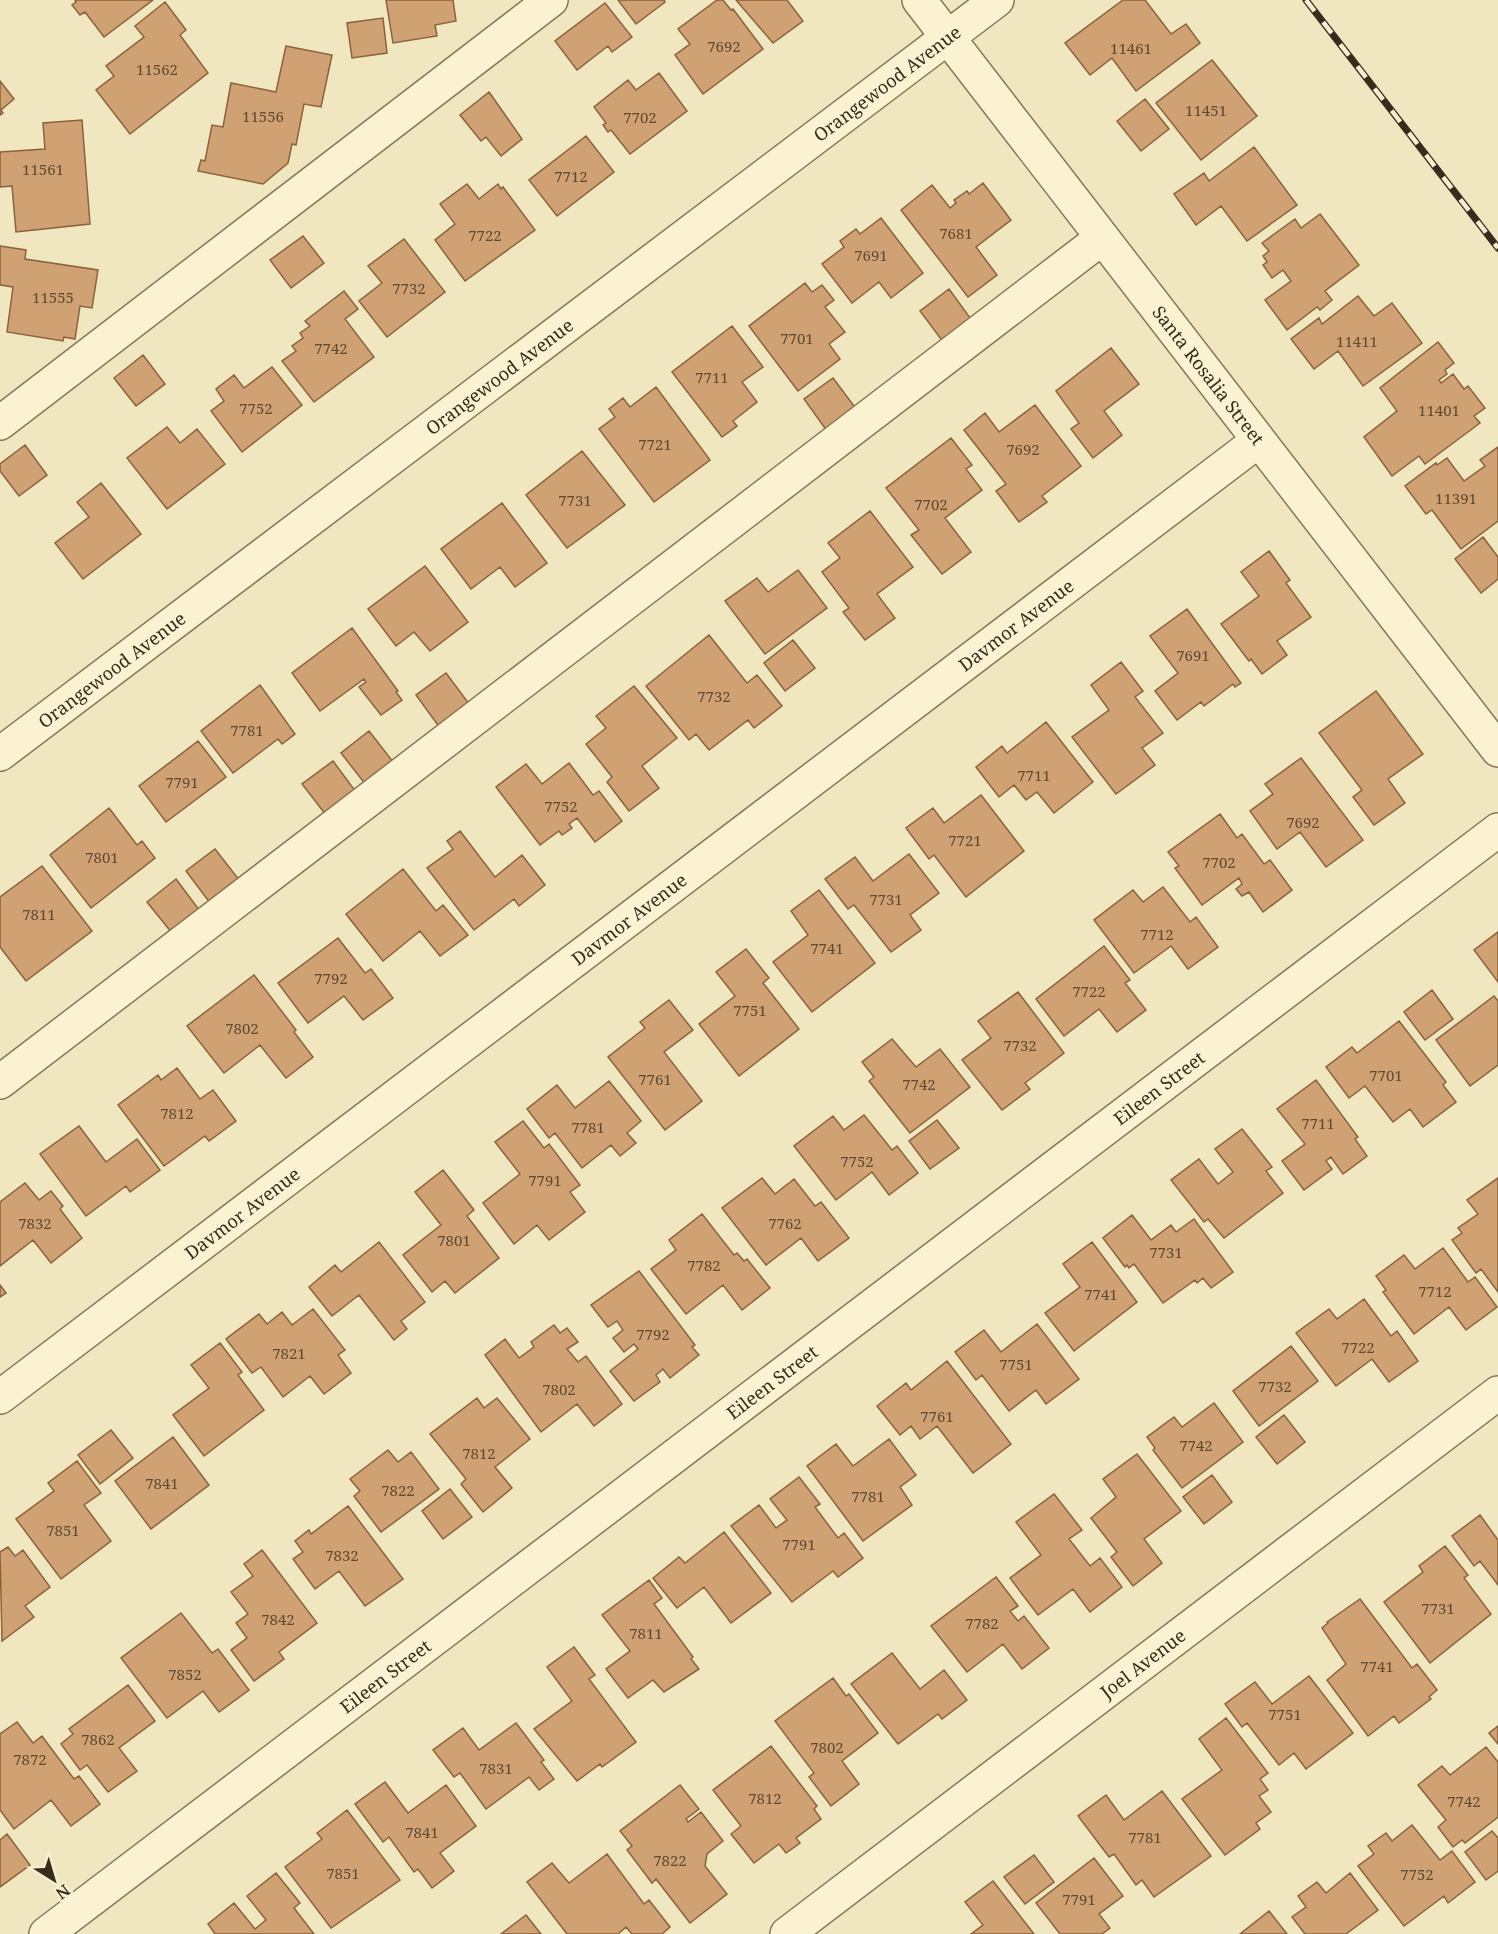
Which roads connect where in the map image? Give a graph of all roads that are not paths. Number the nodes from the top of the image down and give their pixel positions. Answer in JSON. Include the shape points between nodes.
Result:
{"nodes":[{"id":1,"x":551,"y":0,"type":"edge"},
{"id":2,"x":918,"y":0,"type":"edge"},
{"id":3,"x":998,"y":0,"type":"edge"},
{"id":4,"x":948,"y":38,"type":"junction"},
{"id":5,"x":1102,"y":238,"type":"junction"},
{"id":6,"x":0,"y":423,"type":"edge"},
{"id":7,"x":1258,"y":441,"type":"junction"},
{"id":8,"x":1498,"y":750,"type":"edge"},
{"id":9,"x":0,"y":754,"type":"edge"},
{"id":10,"x":1498,"y":830,"type":"edge"},
{"id":11,"x":0,"y":1082,"type":"edge"},
{"id":12,"x":1498,"y":1393,"type":"edge"},
{"id":13,"x":0,"y":1397,"type":"edge"},
{"id":14,"x":46,"y":1934,"type":"edge"},
{"id":15,"x":787,"y":1934,"type":"edge"}],
"edges":[{"from":1,"to":6,"type":"street"},
{"from":2,"to":4,"type":"street","name":"Santa Rosalia Street"},
{"from":3,"to":4,"type":"street","name":"Orangewood Avenue"},
{"from":4,"to":5,"type":"street","name":"Santa Rosalia Street"},
{"from":4,"to":9,"type":"street","name":"Orangewood Avenue"},
{"from":5,"to":7,"type":"street","name":"Santa Rosalia Street"},
{"from":5,"to":11,"type":"street"},
{"from":7,"to":8,"type":"street","name":"Santa Rosalia Street"},
{"from":7,"to":13,"type":"street","name":"Davmor Avenue"},
{"from":10,"to":14,"type":"street","name":"Eileen Street"},
{"from":12,"to":15,"type":"street","name":"Joel Avenue"}]}
